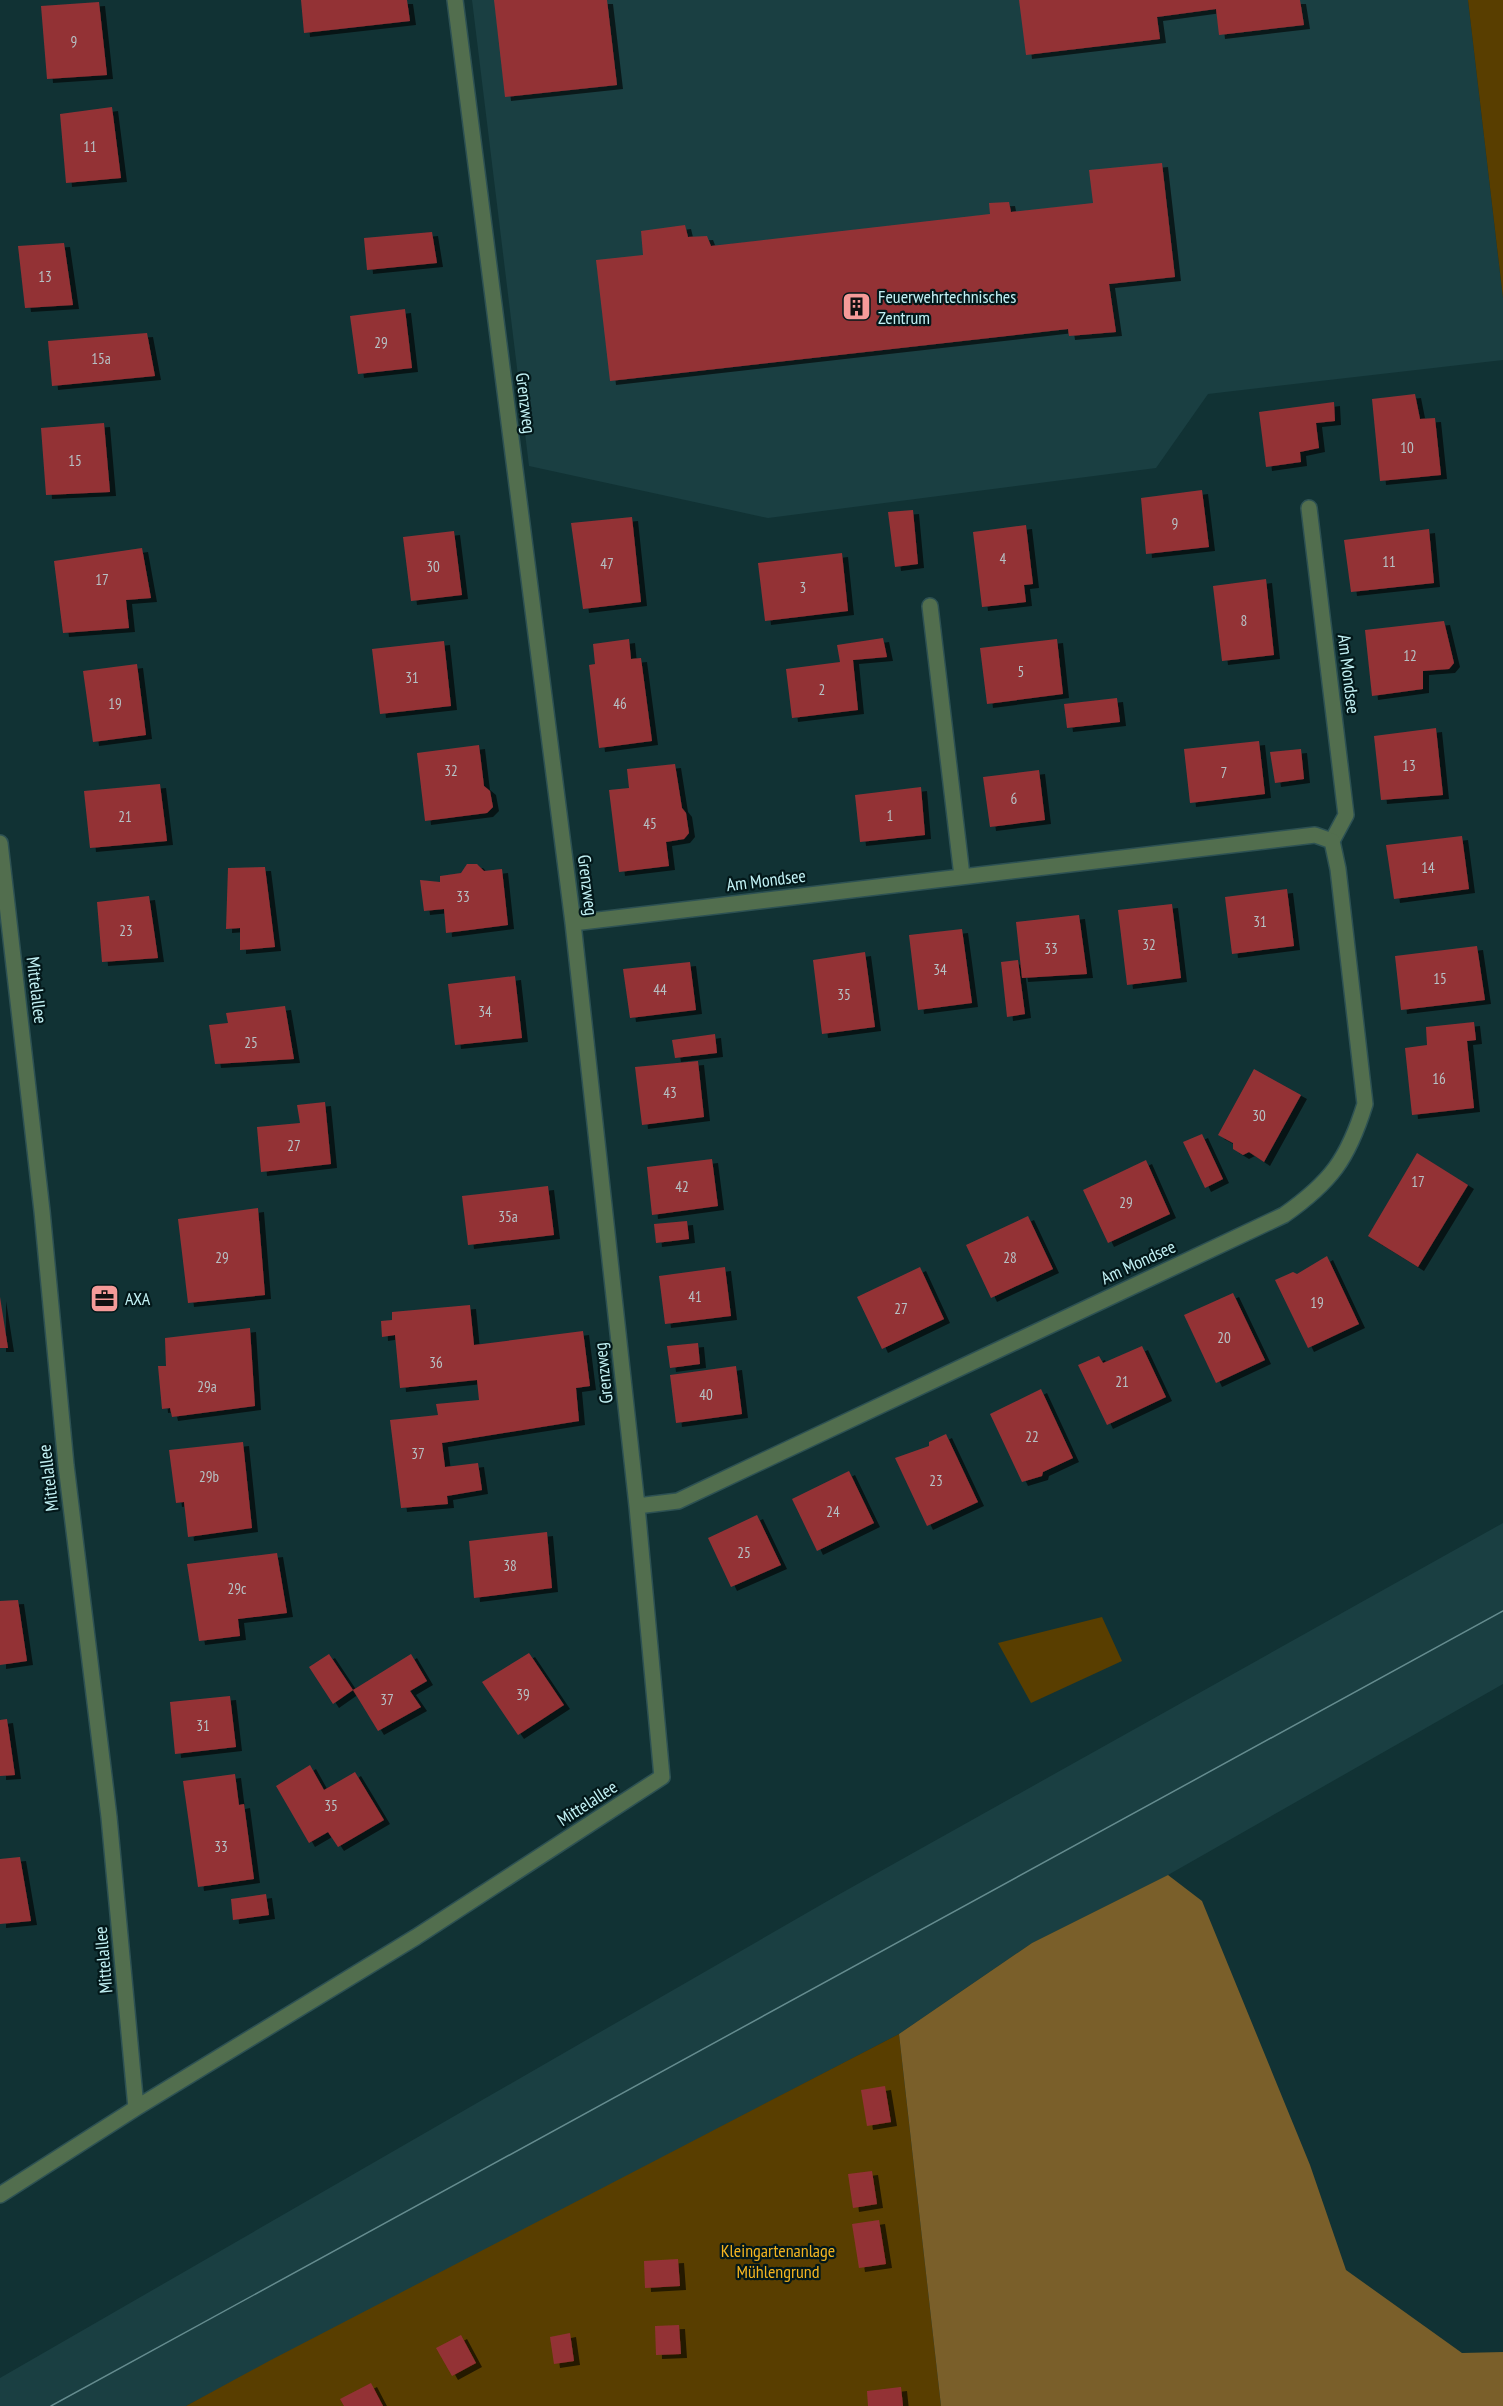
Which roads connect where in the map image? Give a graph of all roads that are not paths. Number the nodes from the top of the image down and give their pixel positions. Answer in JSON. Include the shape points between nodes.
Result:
{"nodes":[{"id":1,"x":455,"y":0,"type":"edge"},
{"id":2,"x":1309,"y":508,"type":"dead end"},
{"id":3,"x":930,"y":606,"type":"dead end"},
{"id":4,"x":1332,"y":842,"type":"junction"},
{"id":5,"x":0,"y":843,"type":"edge"},
{"id":6,"x":962,"y":876,"type":"junction"},
{"id":7,"x":573,"y":923,"type":"junction"},
{"id":8,"x":637,"y":1506,"type":"junction"},
{"id":9,"x":662,"y":1777,"type":"joint"},
{"id":10,"x":136,"y":2108,"type":"junction"},
{"id":11,"x":0,"y":2195,"type":"edge"}],
"edges":[{"from":1,"to":7,"type":"street","name":"Grenzweg"},
{"from":2,"to":4,"type":"street","name":"Am Mondsee","via":[[1347,815]]},
{"from":3,"to":6,"type":"street"},
{"from":4,"to":6,"type":"street","name":"Am Mondsee","via":[[1315,835]]},
{"from":4,"to":8,"type":"street","name":"Am Mondsee","via":[[1365,1104],[1355,1137],[1334,1172],[1314,1194],[1284,1215],[678,1501]]},
{"from":5,"to":10,"type":"street","name":"Mittelallee","via":[[66,1465],[109,1817]]},
{"from":6,"to":7,"type":"street","name":"Am Mondsee"},
{"from":7,"to":8,"type":"street","name":"Grenzweg"},
{"from":8,"to":9,"type":"street","name":"Grenzweg"},
{"from":9,"to":10,"type":"street","name":"Mittelallee","via":[[416,1937]]},
{"from":10,"to":11,"type":"street","name":"Mittelallee"}]}
